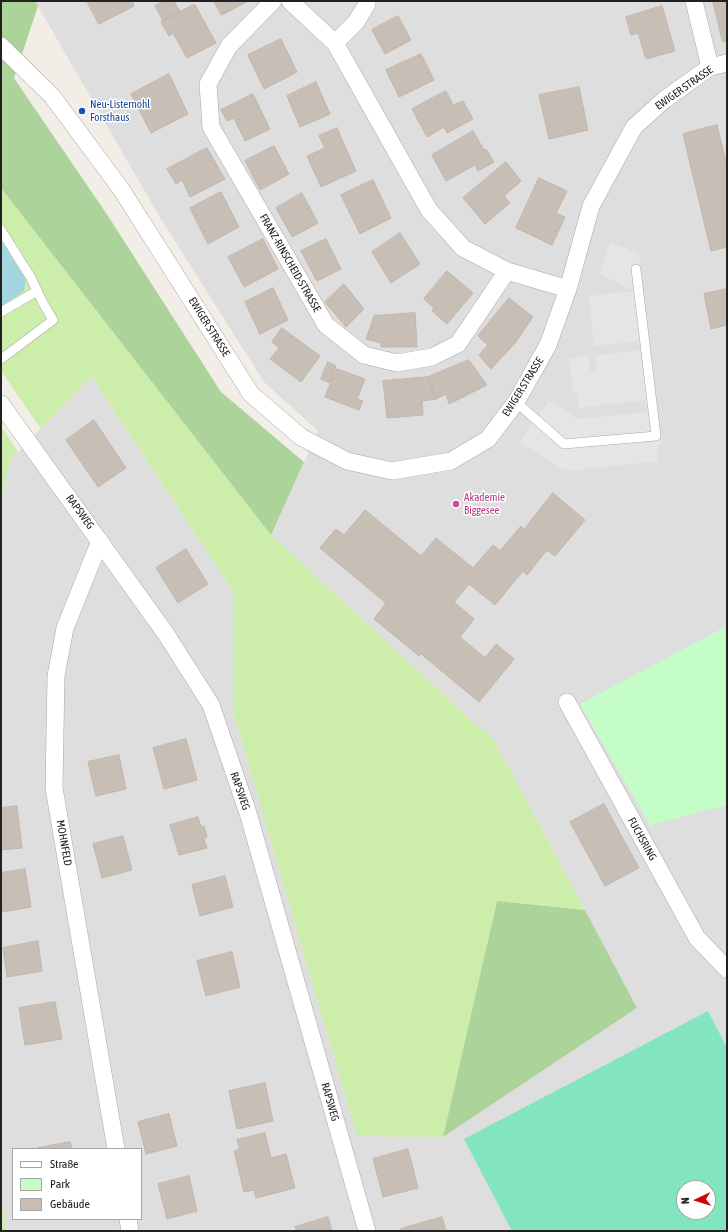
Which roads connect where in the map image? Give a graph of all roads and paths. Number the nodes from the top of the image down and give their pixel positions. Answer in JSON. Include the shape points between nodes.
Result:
{"nodes":[{"id":1,"x":274,"y":1,"type":"edge"},
{"id":2,"x":290,"y":1,"type":"edge"},
{"id":3,"x":367,"y":1,"type":"edge"},
{"id":4,"x":694,"y":1,"type":"edge"},
{"id":5,"x":335,"y":43,"type":"junction"},
{"id":6,"x":1,"y":46,"type":"edge"},
{"id":7,"x":727,"y":63,"type":"edge"},
{"id":8,"x":710,"y":67,"type":"junction"},
{"id":9,"x":1,"y":230,"type":"edge"},
{"id":10,"x":636,"y":269,"type":"dead end"},
{"id":11,"x":507,"y":271,"type":"junction"},
{"id":12,"x":568,"y":289,"type":"junction"},
{"id":13,"x":37,"y":291,"type":"junction"},
{"id":14,"x":1,"y":312,"type":"edge"},
{"id":15,"x":1,"y":359,"type":"edge"},
{"id":16,"x":516,"y":402,"type":"junction"},
{"id":17,"x":1,"y":404,"type":"edge"},
{"id":18,"x":100,"y":542,"type":"junction"},
{"id":19,"x":567,"y":702,"type":"dead end"},
{"id":20,"x":727,"y":969,"type":"edge"},
{"id":21,"x":116,"y":1148,"type":"edge"},
{"id":22,"x":128,"y":1220,"type":"edge"},
{"id":23,"x":130,"y":1231,"type":"edge"},
{"id":24,"x":367,"y":1231,"type":"edge"}],
"edges":[{"from":1,"to":11,"type":"street","name":"FRANZ-RINSCHEID-STRASSE","via":[[229,46],[208,84],[211,127],[326,324],[364,355],[397,363],[432,357],[458,344]]},
{"from":2,"to":5,"type":"street"},
{"from":3,"to":5,"type":"street","via":[[356,22]]},
{"from":4,"to":8,"type":"street"},
{"from":5,"to":11,"type":"street","via":[[429,210],[463,248]]},
{"from":6,"to":16,"type":"street","name":"EWIGER STRASSE","via":[[52,96],[121,189],[252,394],[301,437],[347,461],[392,470],[451,461],[488,438]]},
{"from":7,"to":8,"type":"street","name":"EWIGER STRASSE"},
{"from":8,"to":12,"type":"street","name":"EWIGER STRASSE","via":[[664,100],[634,128],[591,206]]},
{"from":9,"to":13,"type":"lane"},
{"from":10,"to":16,"type":"lane","via":[[656,436],[564,444]]},
{"from":11,"to":12,"type":"street"},
{"from":12,"to":16,"type":"street","name":"EWIGER STRASSE","via":[[548,345]]},
{"from":13,"to":14,"type":"lane"},
{"from":13,"to":15,"type":"lane","via":[[53,320]]},
{"from":17,"to":18,"type":"street","name":"RAPSWEG"},
{"from":18,"to":21,"type":"street","name":"MOHNFELD","via":[[64,628],[56,676],[54,788]]},
{"from":18,"to":24,"type":"street","name":"RAPSWEG","via":[[166,634],[211,705],[248,813]]},
{"from":19,"to":20,"type":"street","name":"FUCHSRING","via":[[697,938]]},
{"from":22,"to":23,"type":"street"}]}
